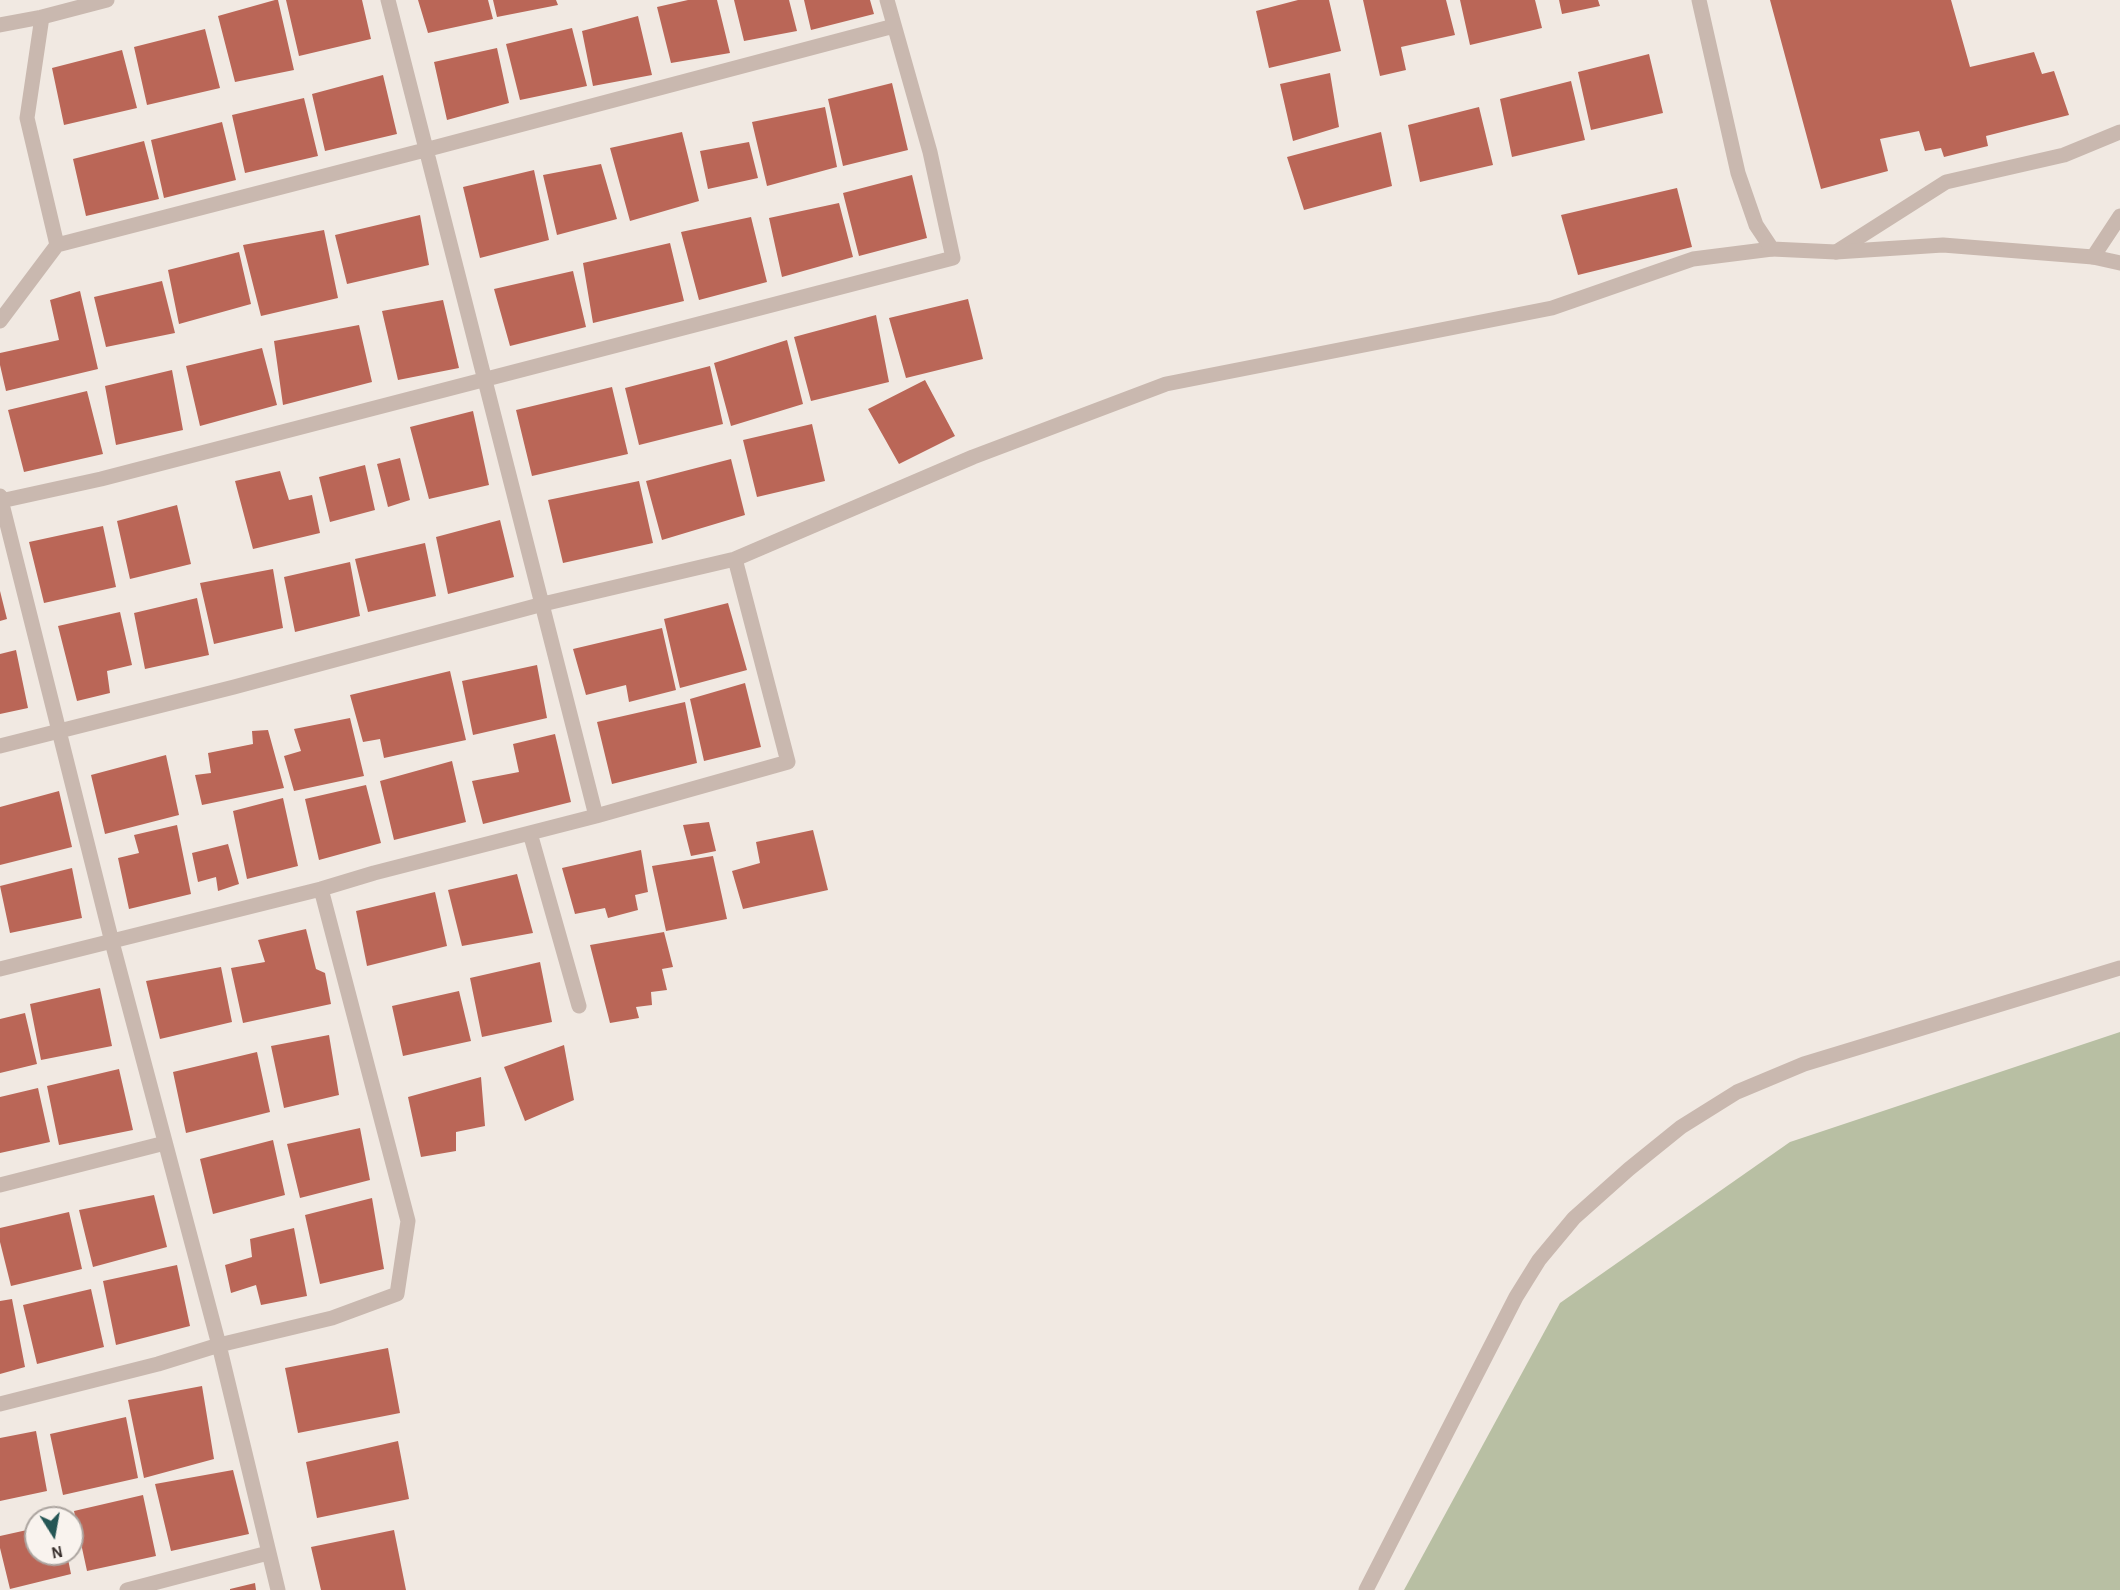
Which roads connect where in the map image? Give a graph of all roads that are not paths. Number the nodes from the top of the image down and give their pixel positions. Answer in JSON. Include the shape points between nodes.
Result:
{"nodes":[{"id":1,"x":107,"y":0,"type":"edge"},
{"id":2,"x":388,"y":0,"type":"edge"},
{"id":3,"x":887,"y":0,"type":"edge"},
{"id":4,"x":1699,"y":0,"type":"edge"},
{"id":5,"x":42,"y":17,"type":"junction"},
{"id":6,"x":0,"y":25,"type":"edge"},
{"id":7,"x":894,"y":26,"type":"junction"},
{"id":8,"x":2120,"y":132,"type":"edge"},
{"id":9,"x":425,"y":150,"type":"junction"},
{"id":10,"x":2120,"y":216,"type":"edge"},
{"id":11,"x":57,"y":245,"type":"junction"},
{"id":12,"x":1772,"y":249,"type":"junction"},
{"id":13,"x":1836,"y":252,"type":"junction"},
{"id":14,"x":2092,"y":257,"type":"junction"},
{"id":15,"x":2120,"y":263,"type":"edge"},
{"id":16,"x":0,"y":321,"type":"edge"},
{"id":17,"x":484,"y":380,"type":"junction"},
{"id":18,"x":1,"y":499,"type":"edge"},
{"id":19,"x":735,"y":559,"type":"junction"},
{"id":20,"x":543,"y":604,"type":"junction"},
{"id":21,"x":59,"y":731,"type":"junction"},
{"id":22,"x":0,"y":746,"type":"edge"},
{"id":23,"x":596,"y":816,"type":"junction"},
{"id":24,"x":530,"y":833,"type":"junction"},
{"id":25,"x":321,"y":889,"type":"junction"},
{"id":26,"x":112,"y":942,"type":"junction"},
{"id":27,"x":2120,"y":968,"type":"edge"},
{"id":28,"x":0,"y":969,"type":"edge"},
{"id":29,"x":579,"y":1006,"type":"dead end"},
{"id":30,"x":165,"y":1143,"type":"junction"},
{"id":31,"x":0,"y":1185,"type":"edge"},
{"id":32,"x":219,"y":1345,"type":"junction"},
{"id":33,"x":0,"y":1404,"type":"edge"},
{"id":34,"x":268,"y":1553,"type":"junction"},
{"id":35,"x":127,"y":1590,"type":"edge"},
{"id":36,"x":278,"y":1590,"type":"edge"},
{"id":37,"x":1366,"y":1590,"type":"edge"}],
"edges":[{"from":1,"to":5,"type":"street"},
{"from":2,"to":9,"type":"street"},
{"from":3,"to":7,"type":"street"},
{"from":4,"to":12,"type":"street","via":[[1738,173],[1756,225]]},
{"from":5,"to":6,"type":"street"},
{"from":5,"to":11,"type":"street","via":[[27,118]]},
{"from":7,"to":9,"type":"street"},
{"from":7,"to":17,"type":"street","via":[[930,152],[952,258]]},
{"from":8,"to":13,"type":"street","via":[[2064,155],[1946,182]]},
{"from":9,"to":11,"type":"street"},
{"from":9,"to":17,"type":"street"},
{"from":10,"to":14,"type":"street"},
{"from":11,"to":16,"type":"street"},
{"from":12,"to":13,"type":"street"},
{"from":12,"to":19,"type":"street","via":[[1693,259],[1552,308],[1166,384],[973,457]]},
{"from":13,"to":14,"type":"street","via":[[1943,245]]},
{"from":14,"to":15,"type":"street"},
{"from":17,"to":18,"type":"street","via":[[101,479]]},
{"from":17,"to":20,"type":"street"},
{"from":18,"to":21,"type":"street"},
{"from":19,"to":20,"type":"street"},
{"from":19,"to":23,"type":"street","via":[[788,762]]},
{"from":20,"to":21,"type":"street"},
{"from":20,"to":23,"type":"street"},
{"from":21,"to":22,"type":"street"},
{"from":21,"to":26,"type":"street"},
{"from":23,"to":24,"type":"street"},
{"from":24,"to":25,"type":"street"},
{"from":24,"to":29,"type":"street"},
{"from":25,"to":26,"type":"street"},
{"from":25,"to":32,"type":"street","via":[[408,1221],[397,1294],[332,1318]]},
{"from":26,"to":28,"type":"street"},
{"from":26,"to":30,"type":"street"},
{"from":27,"to":37,"type":"street","via":[[1804,1064],[1737,1092],[1681,1128],[1629,1169],[1574,1218],[1539,1260],[1516,1297]]},
{"from":30,"to":31,"type":"street"},
{"from":30,"to":32,"type":"street"},
{"from":32,"to":33,"type":"street"},
{"from":32,"to":34,"type":"street"},
{"from":34,"to":35,"type":"street"},
{"from":34,"to":36,"type":"street"}]}
